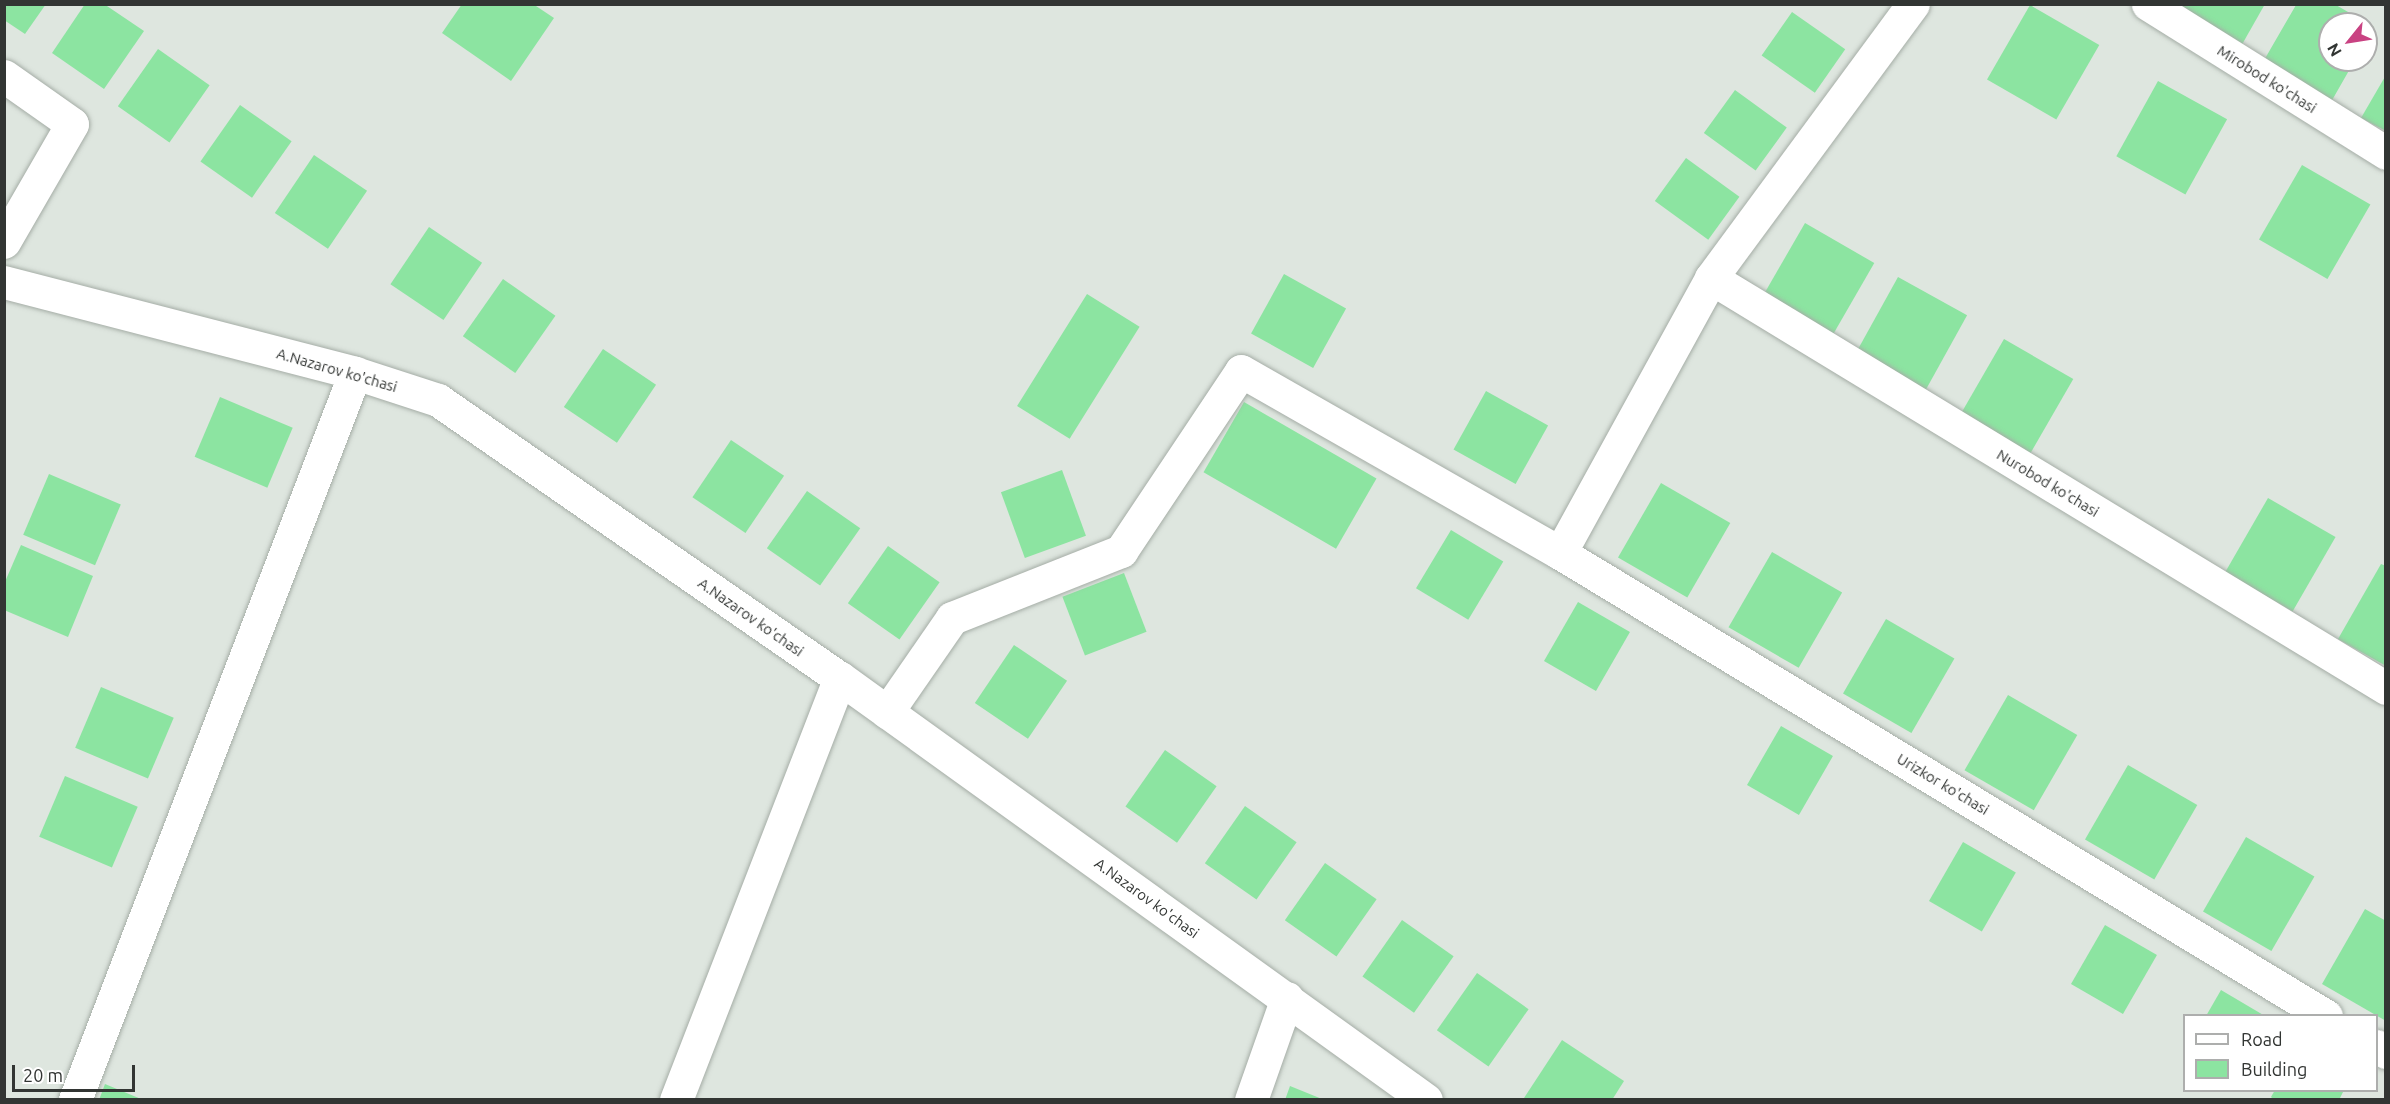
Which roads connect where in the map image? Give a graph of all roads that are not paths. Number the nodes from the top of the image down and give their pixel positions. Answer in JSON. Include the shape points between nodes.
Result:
{"nodes":[{"id":1,"x":1913,"y":4,"type":"edge"},
{"id":2,"x":2148,"y":4,"type":"edge"},
{"id":3,"x":4,"y":76,"type":"edge"},
{"id":4,"x":2385,"y":153,"type":"edge"},
{"id":5,"x":4,"y":242,"type":"edge"},
{"id":6,"x":1710,"y":278,"type":"junction"},
{"id":7,"x":4,"y":282,"type":"edge"},
{"id":8,"x":355,"y":373,"type":"junction"},
{"id":9,"x":1560,"y":553,"type":"junction"},
{"id":10,"x":840,"y":678,"type":"junction"},
{"id":11,"x":2385,"y":688,"type":"edge"},
{"id":12,"x":887,"y":712,"type":"junction"},
{"id":13,"x":1287,"y":998,"type":"junction"},
{"id":14,"x":2323,"y":1014,"type":"edge"},
{"id":15,"x":75,"y":1100,"type":"edge"},
{"id":16,"x":676,"y":1100,"type":"edge"},
{"id":17,"x":1251,"y":1100,"type":"edge"},
{"id":18,"x":1426,"y":1100,"type":"edge"}],
"edges":[{"from":1,"to":6,"type":"street"},
{"from":2,"to":4,"type":"street","name":"Mirobod ko'chasi"},
{"from":3,"to":5,"type":"street","via":[[72,124]]},
{"from":6,"to":9,"type":"street"},
{"from":6,"to":11,"type":"street","name":"Nurobod ko'chasi"},
{"from":7,"to":8,"type":"street","name":"A.Nazarov ko'chasi"},
{"from":8,"to":10,"type":"street","name":"A.Nazarov ko'chasi","via":[[438,400]]},
{"from":8,"to":15,"type":"street"},
{"from":9,"to":12,"type":"street","name":"Urizkor ko'chasi","via":[[1241,371],[1121,552],[952,618]]},
{"from":9,"to":14,"type":"street","name":"Urizkor ko'chasi"},
{"from":10,"to":12,"type":"street","name":"A.Nazarov ko'chasi"},
{"from":10,"to":16,"type":"street"},
{"from":12,"to":13,"type":"street","name":"A.Nazarov ko'chasi"},
{"from":13,"to":17,"type":"street"},
{"from":13,"to":18,"type":"street","name":"A.Nazarov ko'chasi"}]}
